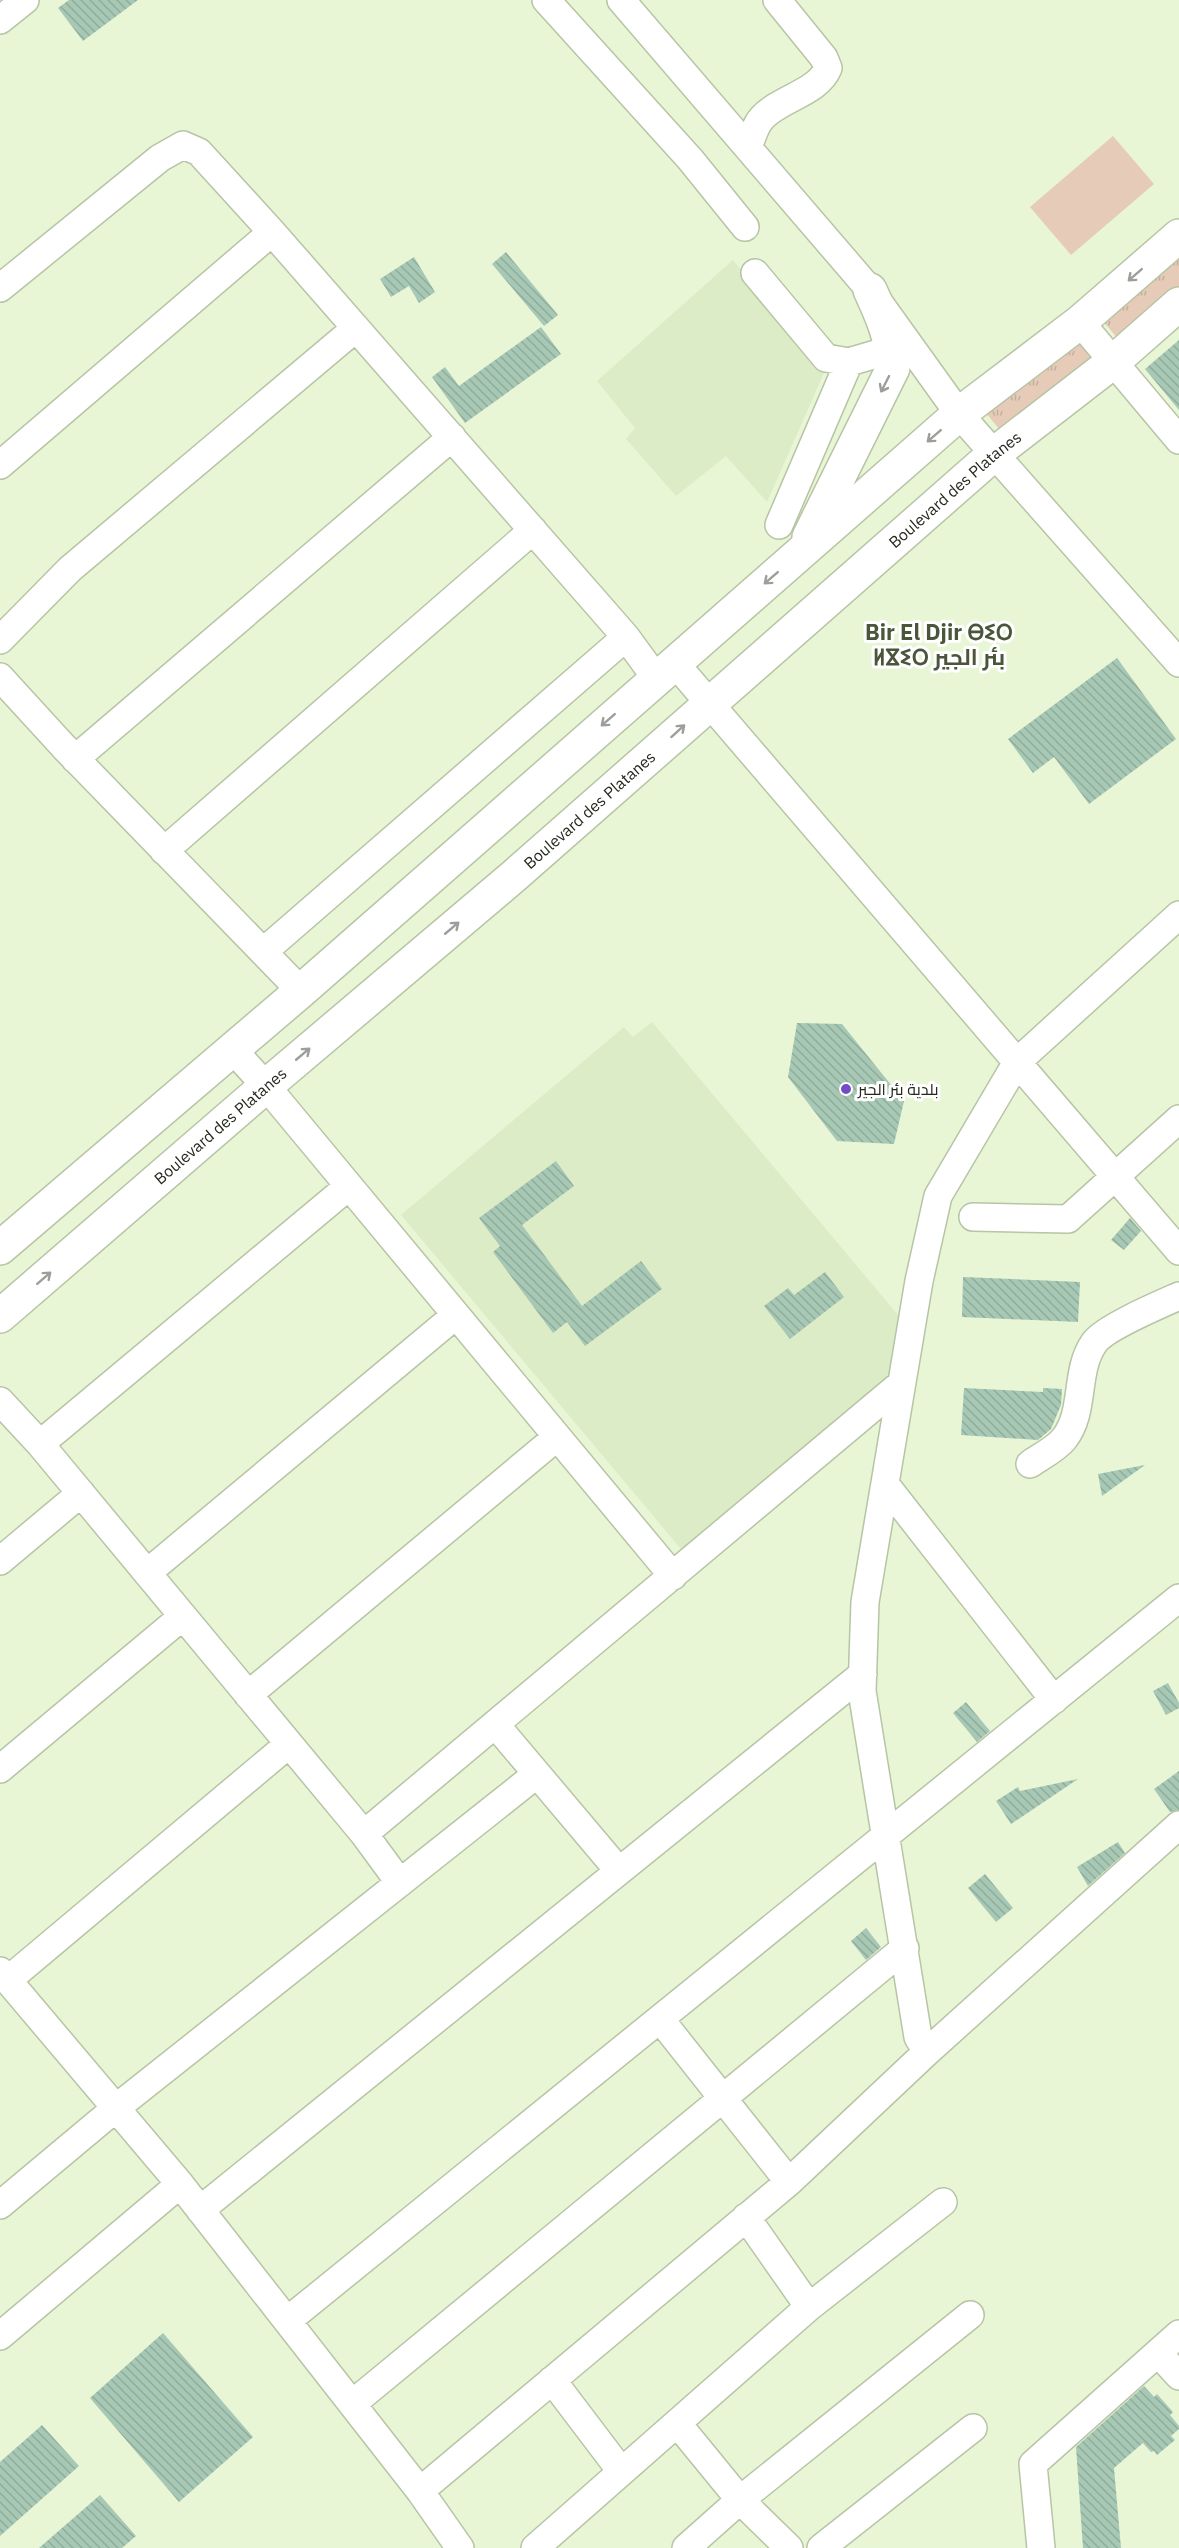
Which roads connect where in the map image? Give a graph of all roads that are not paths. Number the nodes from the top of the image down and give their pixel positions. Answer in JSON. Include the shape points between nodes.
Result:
{"nodes":[{"id":1,"x":25,"y":0,"type":"edge"},
{"id":2,"x":546,"y":0,"type":"edge"},
{"id":3,"x":621,"y":0,"type":"edge"},
{"id":4,"x":777,"y":0,"type":"edge"},
{"id":5,"x":0,"y":20,"type":"edge"},
{"id":6,"x":748,"y":147,"type":"junction"},
{"id":7,"x":745,"y":227,"type":"dead end"},
{"id":8,"x":272,"y":232,"type":"junction"},
{"id":9,"x":1179,"y":236,"type":"edge"},
{"id":10,"x":755,"y":273,"type":"dead end"},
{"id":11,"x":0,"y":288,"type":"edge"},
{"id":12,"x":870,"y":290,"type":"junction"},
{"id":13,"x":1179,"y":304,"type":"edge"},
{"id":14,"x":1080,"y":322,"type":"junction"},
{"id":15,"x":356,"y":328,"type":"junction"},
{"id":16,"x":893,"y":349,"type":"junction"},
{"id":17,"x":849,"y":362,"type":"junction"},
{"id":18,"x":1113,"y":363,"type":"junction"},
{"id":19,"x":959,"y":414,"type":"junction"},
{"id":20,"x":452,"y":437,"type":"junction"},
{"id":21,"x":1179,"y":440,"type":"edge"},
{"id":22,"x":994,"y":454,"type":"junction"},
{"id":23,"x":0,"y":465,"type":"edge"},
{"id":24,"x":779,"y":525,"type":"dead end"},
{"id":25,"x":533,"y":530,"type":"junction"},
{"id":26,"x":803,"y":549,"type":"junction"},
{"id":27,"x":627,"y":637,"type":"junction"},
{"id":28,"x":0,"y":640,"type":"edge"},
{"id":29,"x":1179,"y":663,"type":"edge"},
{"id":30,"x":665,"y":670,"type":"junction"},
{"id":31,"x":0,"y":677,"type":"edge"},
{"id":32,"x":709,"y":704,"type":"junction"},
{"id":33,"x":75,"y":759,"type":"junction"},
{"id":34,"x":164,"y":851,"type":"junction"},
{"id":35,"x":1178,"y":918,"type":"edge"},
{"id":36,"x":263,"y":952,"type":"junction"},
{"id":37,"x":301,"y":991,"type":"junction"},
{"id":38,"x":233,"y":1050,"type":"junction"},
{"id":39,"x":1017,"y":1062,"type":"junction"},
{"id":40,"x":266,"y":1086,"type":"junction"},
{"id":41,"x":1179,"y":1119,"type":"edge"},
{"id":42,"x":1115,"y":1176,"type":"junction"},
{"id":43,"x":349,"y":1186,"type":"junction"},
{"id":44,"x":974,"y":1217,"type":"dead end"},
{"id":45,"x":0,"y":1248,"type":"edge"},
{"id":46,"x":1179,"y":1251,"type":"edge"},
{"id":47,"x":1179,"y":1296,"type":"edge"},
{"id":48,"x":456,"y":1315,"type":"junction"},
{"id":49,"x":0,"y":1316,"type":"edge"},
{"id":50,"x":902,"y":1383,"type":"junction"},
{"id":51,"x":0,"y":1401,"type":"edge"},
{"id":52,"x":557,"y":1437,"type":"junction"},
{"id":53,"x":40,"y":1444,"type":"junction"},
{"id":54,"x":1030,"y":1464,"type":"dead end"},
{"id":55,"x":885,"y":1484,"type":"junction"},
{"id":56,"x":81,"y":1493,"type":"junction"},
{"id":57,"x":0,"y":1561,"type":"edge"},
{"id":58,"x":147,"y":1573,"type":"junction"},
{"id":59,"x":673,"y":1576,"type":"junction"},
{"id":60,"x":1179,"y":1598,"type":"edge"},
{"id":61,"x":183,"y":1616,"type":"junction"},
{"id":62,"x":863,"y":1674,"type":"junction"},
{"id":63,"x":248,"y":1695,"type":"junction"},
{"id":64,"x":1054,"y":1700,"type":"junction"},
{"id":65,"x":495,"y":1724,"type":"junction"},
{"id":66,"x":289,"y":1744,"type":"junction"},
{"id":67,"x":0,"y":1769,"type":"edge"},
{"id":68,"x":537,"y":1774,"type":"junction"},
{"id":69,"x":1179,"y":1825,"type":"edge"},
{"id":70,"x":364,"y":1834,"type":"junction"},
{"id":71,"x":887,"y":1835,"type":"junction"},
{"id":72,"x":619,"y":1871,"type":"junction"},
{"id":73,"x":400,"y":1883,"type":"junction"},
{"id":74,"x":905,"y":1948,"type":"junction"},
{"id":75,"x":4,"y":1975,"type":"edge"},
{"id":76,"x":660,"y":2019,"type":"junction"},
{"id":77,"x":927,"y":2052,"type":"junction"},
{"id":78,"x":724,"y":2098,"type":"junction"},
{"id":79,"x":116,"y":2108,"type":"junction"},
{"id":80,"x":789,"y":2182,"type":"junction"},
{"id":81,"x":180,"y":2184,"type":"junction"},
{"id":82,"x":943,"y":2202,"type":"dead end"},
{"id":83,"x":0,"y":2205,"type":"edge"},
{"id":84,"x":200,"y":2210,"type":"junction"},
{"id":85,"x":746,"y":2217,"type":"junction"},
{"id":86,"x":810,"y":2307,"type":"junction"},
{"id":87,"x":970,"y":2315,"type":"dead end"},
{"id":88,"x":287,"y":2321,"type":"junction"},
{"id":89,"x":1179,"y":2334,"type":"edge"},
{"id":90,"x":0,"y":2336,"type":"edge"},
{"id":91,"x":1158,"y":2353,"type":"junction"},
{"id":92,"x":1179,"y":2376,"type":"edge"},
{"id":93,"x":552,"y":2380,"type":"junction"},
{"id":94,"x":352,"y":2404,"type":"junction"},
{"id":95,"x":677,"y":2423,"type":"junction"},
{"id":96,"x":973,"y":2428,"type":"dead end"},
{"id":97,"x":621,"y":2471,"type":"junction"},
{"id":98,"x":420,"y":2491,"type":"junction"},
{"id":99,"x":740,"y":2500,"type":"junction"},
{"id":100,"x":452,"y":2545,"type":"edge"},
{"id":101,"x":535,"y":2548,"type":"edge"},
{"id":102,"x":686,"y":2548,"type":"edge"},
{"id":103,"x":789,"y":2548,"type":"edge"},
{"id":104,"x":821,"y":2548,"type":"edge"},
{"id":105,"x":1041,"y":2548,"type":"edge"}],
"edges":[{"from":1,"to":5,"type":"street"},
{"from":2,"to":7,"type":"street","via":[[690,159]]},
{"from":3,"to":6,"type":"street"},
{"from":4,"to":6,"type":"street","via":[[824,58],[828,69],[823,80],[761,118]]},
{"from":6,"to":12,"type":"street"},
{"from":8,"to":11,"type":"street","via":[[199,152],[183,145],[159,158]]},
{"from":8,"to":15,"type":"street"},
{"from":8,"to":23,"type":"street"},
{"from":9,"to":14,"type":"main road","one_way":true},
{"from":10,"to":17,"type":"street","via":[[826,358]]},
{"from":12,"to":16,"type":"main road"},
{"from":12,"to":19,"type":"street"},
{"from":13,"to":18,"type":"main road","name":"Boulevard des Platanes"},
{"from":14,"to":18,"type":"street"},
{"from":14,"to":19,"type":"main road"},
{"from":15,"to":20,"type":"street"},
{"from":15,"to":28,"type":"street","via":[[70,569]]},
{"from":16,"to":17,"type":"street"},
{"from":16,"to":26,"type":"main road","one_way":true,"via":[[893,368]]},
{"from":17,"to":24,"type":"street"},
{"from":18,"to":21,"type":"street"},
{"from":18,"to":22,"type":"main road","name":"Boulevard des Platanes"},
{"from":19,"to":22,"type":"street"},
{"from":19,"to":26,"type":"main road","one_way":true},
{"from":20,"to":25,"type":"street"},
{"from":20,"to":33,"type":"street"},
{"from":22,"to":29,"type":"street"},
{"from":22,"to":32,"type":"main road","name":"Boulevard des Platanes"},
{"from":25,"to":27,"type":"street"},
{"from":25,"to":34,"type":"street"},
{"from":26,"to":30,"type":"main road","one_way":true},
{"from":27,"to":30,"type":"street"},
{"from":27,"to":36,"type":"street"},
{"from":30,"to":32,"type":"street"},
{"from":30,"to":37,"type":"main road","one_way":true},
{"from":31,"to":33,"type":"street"},
{"from":32,"to":39,"type":"street"},
{"from":40,"to":32,"type":"main road","name":"Boulevard des Platanes","one_way":true},
{"from":33,"to":34,"type":"street"},
{"from":34,"to":36,"type":"street"},
{"from":35,"to":39,"type":"street"},
{"from":36,"to":37,"type":"street"},
{"from":37,"to":38,"type":"main road"},
{"from":38,"to":40,"type":"street"},
{"from":38,"to":45,"type":"main road"},
{"from":39,"to":42,"type":"street"},
{"from":39,"to":50,"type":"street","via":[[938,1196]]},
{"from":40,"to":43,"type":"street"},
{"from":49,"to":40,"type":"main road","name":"Boulevard des Platanes","one_way":true},
{"from":41,"to":42,"type":"street"},
{"from":42,"to":44,"type":"street","via":[[1068,1219]]},
{"from":42,"to":46,"type":"street"},
{"from":43,"to":48,"type":"street"},
{"from":43,"to":53,"type":"street"},
{"from":47,"to":54,"type":"street","via":[[1128,1319],[1095,1341],[1083,1368],[1076,1418],[1063,1441]]},
{"from":48,"to":52,"type":"street"},
{"from":48,"to":58,"type":"street"},
{"from":50,"to":55,"type":"street"},
{"from":50,"to":59,"type":"street"},
{"from":51,"to":53,"type":"street"},
{"from":52,"to":59,"type":"street"},
{"from":52,"to":63,"type":"street"},
{"from":53,"to":56,"type":"street"},
{"from":55,"to":62,"type":"street","via":[[865,1602]]},
{"from":55,"to":64,"type":"street"},
{"from":56,"to":57,"type":"street"},
{"from":56,"to":58,"type":"street"},
{"from":58,"to":61,"type":"street"},
{"from":59,"to":65,"type":"street"},
{"from":60,"to":64,"type":"street"},
{"from":61,"to":63,"type":"street"},
{"from":61,"to":67,"type":"street"},
{"from":62,"to":71,"type":"street","via":[[862,1691]]},
{"from":62,"to":72,"type":"street"},
{"from":63,"to":66,"type":"street"},
{"from":64,"to":71,"type":"street"},
{"from":65,"to":68,"type":"street"},
{"from":65,"to":70,"type":"street"},
{"from":66,"to":70,"type":"street"},
{"from":66,"to":75,"type":"street"},
{"from":68,"to":72,"type":"street"},
{"from":68,"to":73,"type":"street"},
{"from":69,"to":77,"type":"street"},
{"from":70,"to":73,"type":"street"},
{"from":71,"to":74,"type":"street"},
{"from":71,"to":76,"type":"street"},
{"from":72,"to":84,"type":"street"},
{"from":73,"to":79,"type":"street"},
{"from":74,"to":77,"type":"street","via":[[918,2037]]},
{"from":74,"to":78,"type":"street"},
{"from":75,"to":79,"type":"street"},
{"from":76,"to":78,"type":"street"},
{"from":76,"to":88,"type":"street"},
{"from":77,"to":80,"type":"street"},
{"from":78,"to":80,"type":"street"},
{"from":78,"to":94,"type":"street"},
{"from":79,"to":81,"type":"street"},
{"from":79,"to":83,"type":"street"},
{"from":80,"to":85,"type":"street"},
{"from":81,"to":84,"type":"street"},
{"from":81,"to":90,"type":"street"},
{"from":82,"to":86,"type":"street"},
{"from":84,"to":88,"type":"street"},
{"from":85,"to":86,"type":"street"},
{"from":85,"to":93,"type":"street"},
{"from":86,"to":95,"type":"street"},
{"from":87,"to":99,"type":"street"},
{"from":88,"to":94,"type":"street"},
{"from":89,"to":91,"type":"street"},
{"from":91,"to":92,"type":"street"},
{"from":91,"to":105,"type":"street","via":[[1033,2464]]},
{"from":93,"to":97,"type":"street"},
{"from":93,"to":98,"type":"street"},
{"from":94,"to":98,"type":"street"},
{"from":95,"to":97,"type":"street"},
{"from":95,"to":99,"type":"street"},
{"from":96,"to":104,"type":"street"},
{"from":97,"to":101,"type":"street"},
{"from":98,"to":100,"type":"street"},
{"from":99,"to":102,"type":"street"},
{"from":99,"to":103,"type":"street"}]}
